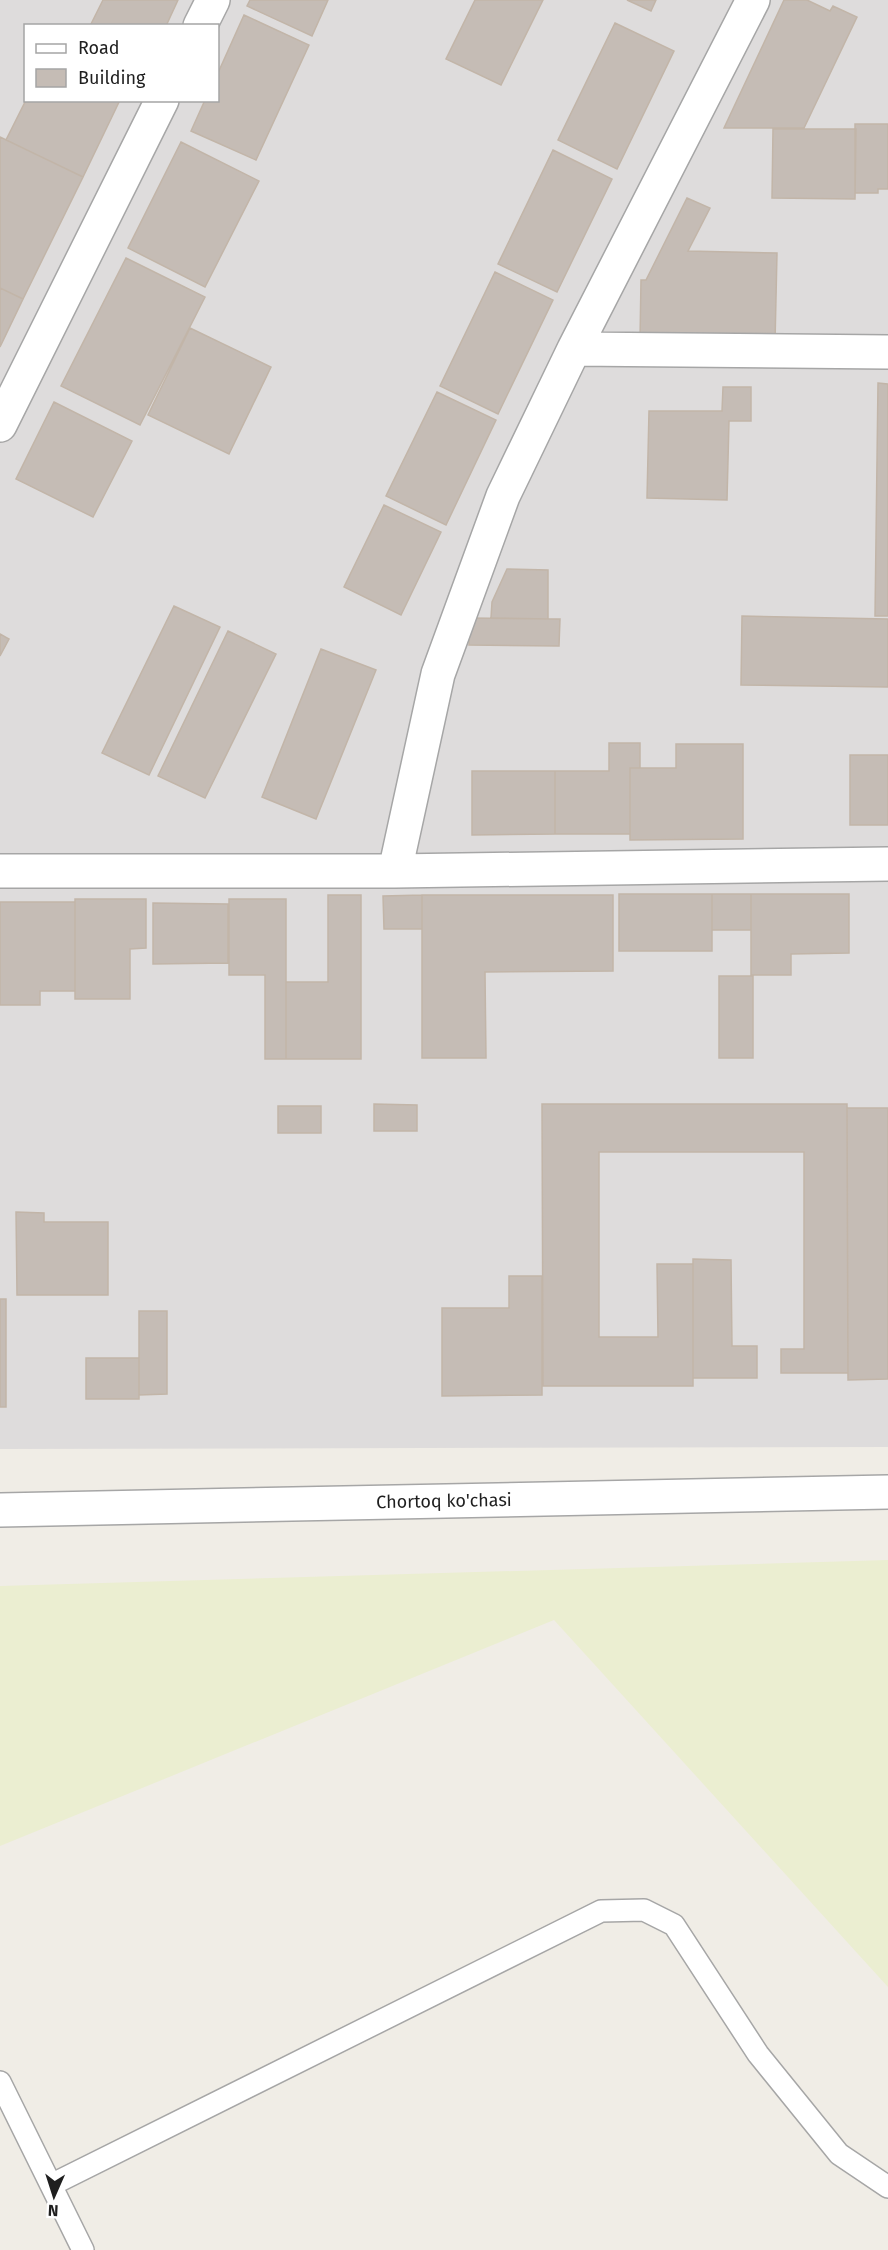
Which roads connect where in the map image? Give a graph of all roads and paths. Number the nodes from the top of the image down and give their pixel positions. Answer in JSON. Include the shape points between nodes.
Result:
{"nodes":[{"id":1,"x":213,"y":0,"type":"edge"},
{"id":2,"x":753,"y":0,"type":"edge"},
{"id":3,"x":201,"y":24,"type":"edge"},
{"id":4,"x":161,"y":102,"type":"edge"},
{"id":5,"x":574,"y":349,"type":"junction"},
{"id":6,"x":888,"y":352,"type":"edge"},
{"id":7,"x":0,"y":425,"type":"edge"},
{"id":8,"x":888,"y":864,"type":"edge"},
{"id":9,"x":0,"y":871,"type":"edge"},
{"id":10,"x":395,"y":871,"type":"junction"},
{"id":11,"x":888,"y":1492,"type":"edge"},
{"id":12,"x":0,"y":1510,"type":"edge"},
{"id":13,"x":0,"y":2082,"type":"edge"},
{"id":14,"x":51,"y":2185,"type":"junction"},
{"id":15,"x":888,"y":2187,"type":"edge"},
{"id":16,"x":83,"y":2250,"type":"edge"}],
"edges":[{"from":1,"to":3,"type":"street"},
{"from":2,"to":5,"type":"street"},
{"from":4,"to":7,"type":"street"},
{"from":5,"to":6,"type":"street"},
{"from":5,"to":10,"type":"street","via":[[503,496],[438,674]]},
{"from":8,"to":10,"type":"street"},
{"from":9,"to":10,"type":"street"},
{"from":11,"to":12,"type":"street","name":"Chortoq ko'chasi"},
{"from":13,"to":14,"type":"lane"},
{"from":14,"to":15,"type":"lane","via":[[601,1911],[644,1911],[674,1925],[758,2054],[839,2154]]},
{"from":14,"to":16,"type":"lane"}]}
